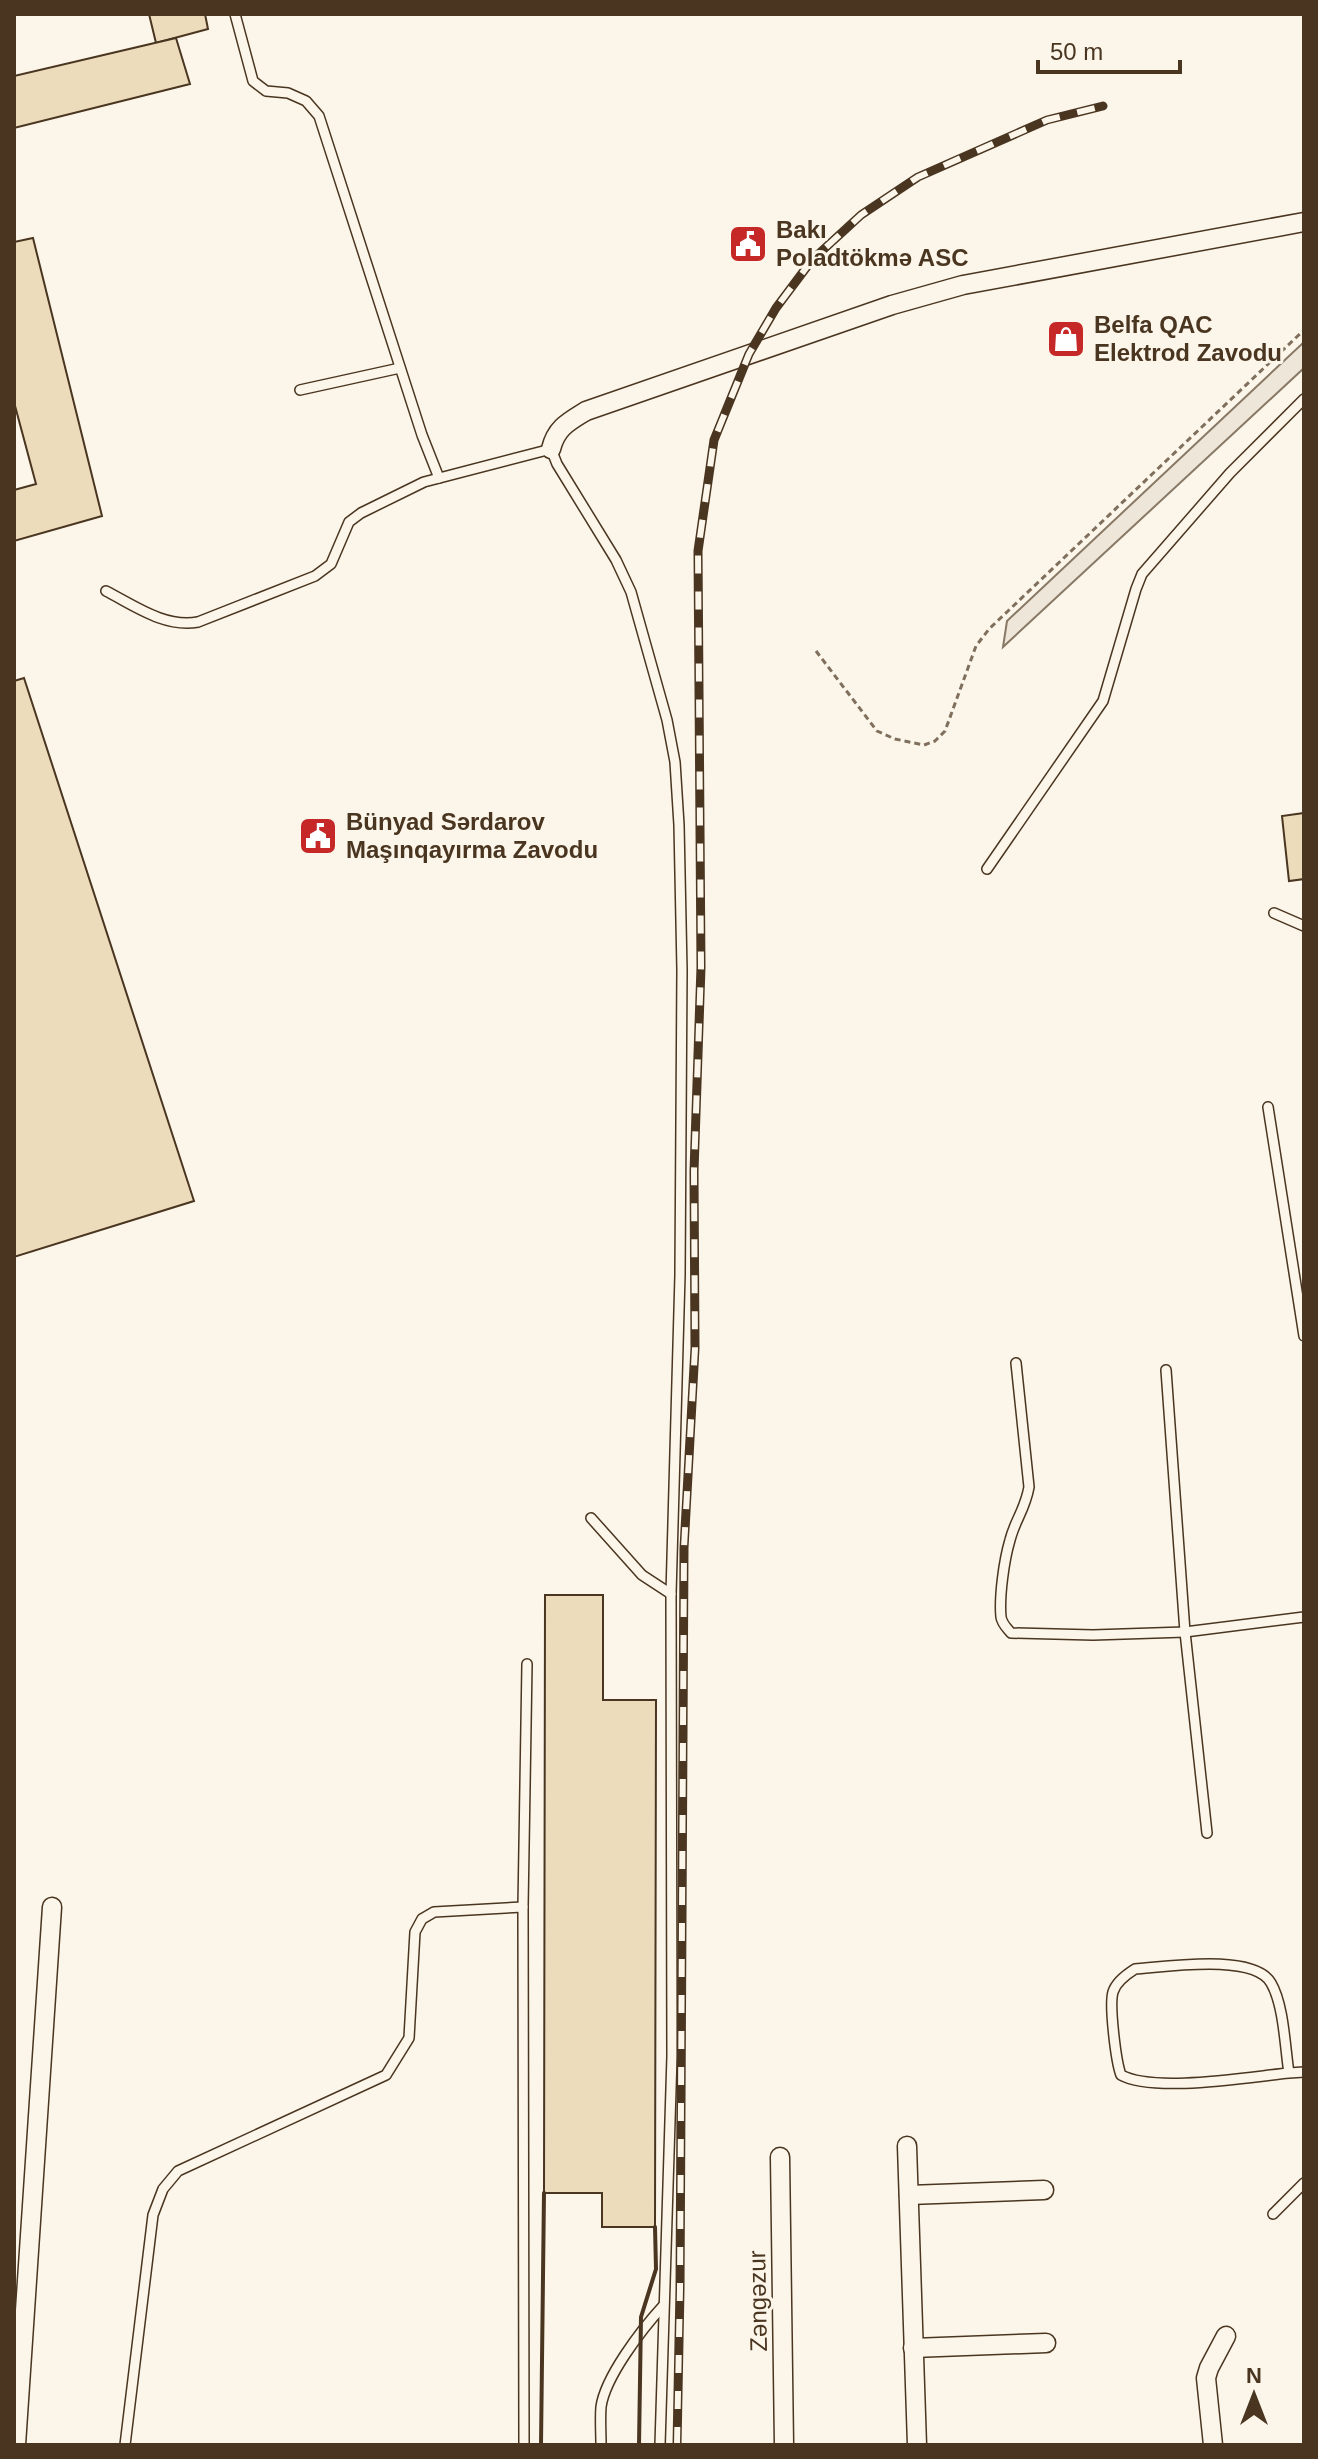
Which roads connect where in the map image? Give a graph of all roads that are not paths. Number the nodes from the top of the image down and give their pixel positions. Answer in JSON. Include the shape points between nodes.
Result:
{"nodes":[{"id":1,"x":235,"y":14,"type":"edge"},
{"id":2,"x":1304,"y":222,"type":"edge"},
{"id":3,"x":400,"y":368,"type":"junction"},
{"id":4,"x":300,"y":390,"type":"dead end"},
{"id":5,"x":1304,"y":399,"type":"edge"},
{"id":6,"x":551,"y":449,"type":"junction"},
{"id":7,"x":439,"y":478,"type":"junction"},
{"id":8,"x":106,"y":591,"type":"dead end"},
{"id":9,"x":987,"y":869,"type":"dead end"},
{"id":10,"x":1274,"y":913,"type":"dead end"},
{"id":11,"x":1304,"y":926,"type":"edge"},
{"id":12,"x":1268,"y":1107,"type":"dead end"},
{"id":13,"x":1304,"y":1336,"type":"edge"},
{"id":14,"x":1016,"y":1363,"type":"dead end"},
{"id":15,"x":1166,"y":1370,"type":"dead end"},
{"id":16,"x":591,"y":1518,"type":"dead end"},
{"id":17,"x":671,"y":1594,"type":"junction"},
{"id":18,"x":1304,"y":1617,"type":"edge"},
{"id":19,"x":1185,"y":1632,"type":"junction"},
{"id":20,"x":527,"y":1664,"type":"dead end"},
{"id":21,"x":1207,"y":1833,"type":"dead end"},
{"id":22,"x":52,"y":1907,"type":"dead end"},
{"id":23,"x":523,"y":1907,"type":"junction"},
{"id":24,"x":1304,"y":2072,"type":"edge"},
{"id":25,"x":1289,"y":2073,"type":"junction"},
{"id":26,"x":907,"y":2146,"type":"dead end"},
{"id":27,"x":780,"y":2157,"type":"dead end"},
{"id":28,"x":1304,"y":2183,"type":"edge"},
{"id":29,"x":1044,"y":2190,"type":"dead end"},
{"id":30,"x":909,"y":2195,"type":"junction"},
{"id":31,"x":1273,"y":2214,"type":"dead end"},
{"id":32,"x":663,"y":2306,"type":"junction"},
{"id":33,"x":1226,"y":2336,"type":"dead end"},
{"id":34,"x":1046,"y":2343,"type":"dead end"},
{"id":35,"x":913,"y":2348,"type":"junction"},
{"id":36,"x":16,"y":2445,"type":"edge"},
{"id":37,"x":125,"y":2445,"type":"edge"},
{"id":38,"x":524,"y":2445,"type":"edge"},
{"id":39,"x":601,"y":2445,"type":"edge"},
{"id":40,"x":660,"y":2445,"type":"edge"},
{"id":41,"x":784,"y":2445,"type":"edge"},
{"id":42,"x":917,"y":2445,"type":"edge"},
{"id":43,"x":1213,"y":2445,"type":"edge"}],
"edges":[{"from":1,"to":3,"type":"lane","via":[[253,81],[266,91],[306,101],[319,116]]},
{"from":2,"to":6,"type":"street","via":[[1019,273],[892,305],[586,411],[563,424]]},
{"from":3,"to":4,"type":"lane"},
{"from":3,"to":7,"type":"lane"},
{"from":5,"to":9,"type":"lane","via":[[1230,473],[1142,574],[1103,701]]},
{"from":6,"to":7,"type":"lane"},
{"from":6,"to":17,"type":"lane","via":[[631,592],[675,762],[682,1000]]},
{"from":7,"to":8,"type":"lane","via":[[349,522],[331,564],[315,576],[198,622],[169,622]]},
{"from":10,"to":11,"type":"lane"},
{"from":12,"to":13,"type":"lane"},
{"from":14,"to":19,"type":"lane","via":[[1029,1487],[1010,1539],[1004,1625],[1011,1633],[1025,1634]]},
{"from":15,"to":19,"type":"lane"},
{"from":16,"to":17,"type":"lane","via":[[642,1575]]},
{"from":17,"to":32,"type":"lane","via":[[672,2056]]},
{"from":18,"to":19,"type":"lane"},
{"from":19,"to":21,"type":"lane"},
{"from":20,"to":23,"type":"lane"},
{"from":22,"to":36,"type":"street"},
{"from":23,"to":37,"type":"lane","via":[[434,1912],[422,1919],[415,1932],[409,2038],[386,2075],[178,2171],[163,2189],[153,2215]]},
{"from":23,"to":38,"type":"lane"},
{"from":24,"to":25,"type":"lane"},
{"from":25,"to":25,"type":"lane","via":[[1134,2082],[1121,2075],[1116,2062],[1113,1993],[1135,1969],[1223,1964],[1261,1971],[1277,1998]]},
{"from":26,"to":30,"type":"street"},
{"from":27,"to":41,"type":"street","name":"Zəngəzur"},
{"from":28,"to":31,"type":"lane"},
{"from":29,"to":30,"type":"street"},
{"from":30,"to":35,"type":"street"},
{"from":32,"to":39,"type":"lane","via":[[641,2330],[611,2382],[602,2405]]},
{"from":32,"to":40,"type":"lane"},
{"from":33,"to":43,"type":"street","via":[[1206,2378]]},
{"from":34,"to":35,"type":"street"},
{"from":35,"to":42,"type":"street"}]}
